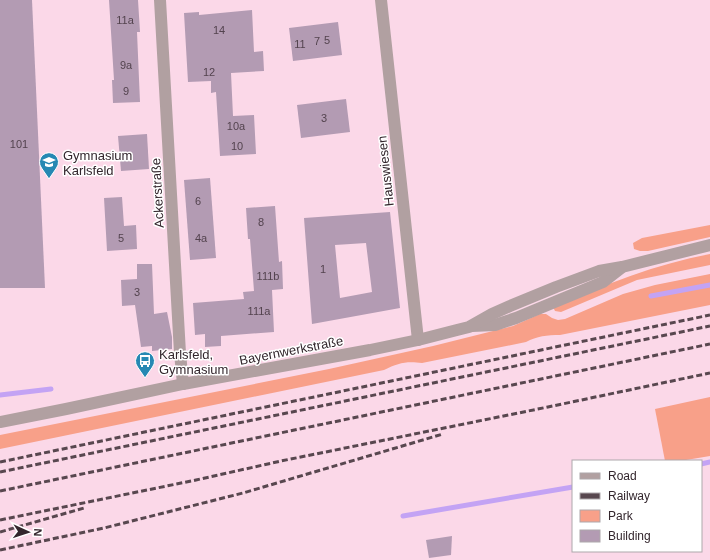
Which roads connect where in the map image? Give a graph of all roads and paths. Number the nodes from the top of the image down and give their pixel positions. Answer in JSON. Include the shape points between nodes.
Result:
{"nodes":[{"id":1,"x":160,"y":0,"type":"edge"},
{"id":2,"x":381,"y":0,"type":"edge"},
{"id":3,"x":710,"y":244,"type":"edge"},
{"id":4,"x":418,"y":340,"type":"junction"},
{"id":5,"x":183,"y":384,"type":"junction"},
{"id":6,"x":0,"y":422,"type":"edge"}],
"edges":[{"from":1,"to":5,"type":"street","name":"Ackerstraße"},
{"from":2,"to":4,"type":"street","name":"Hauswiesen"},
{"from":3,"to":4,"type":"street","name":"Bayernwerkstraße","via":[[599,271],[510,306],[469,327]]},
{"from":4,"to":5,"type":"street","name":"Bayernwerkstraße"},
{"from":5,"to":6,"type":"street","name":"Bayernwerkstraße"}]}
